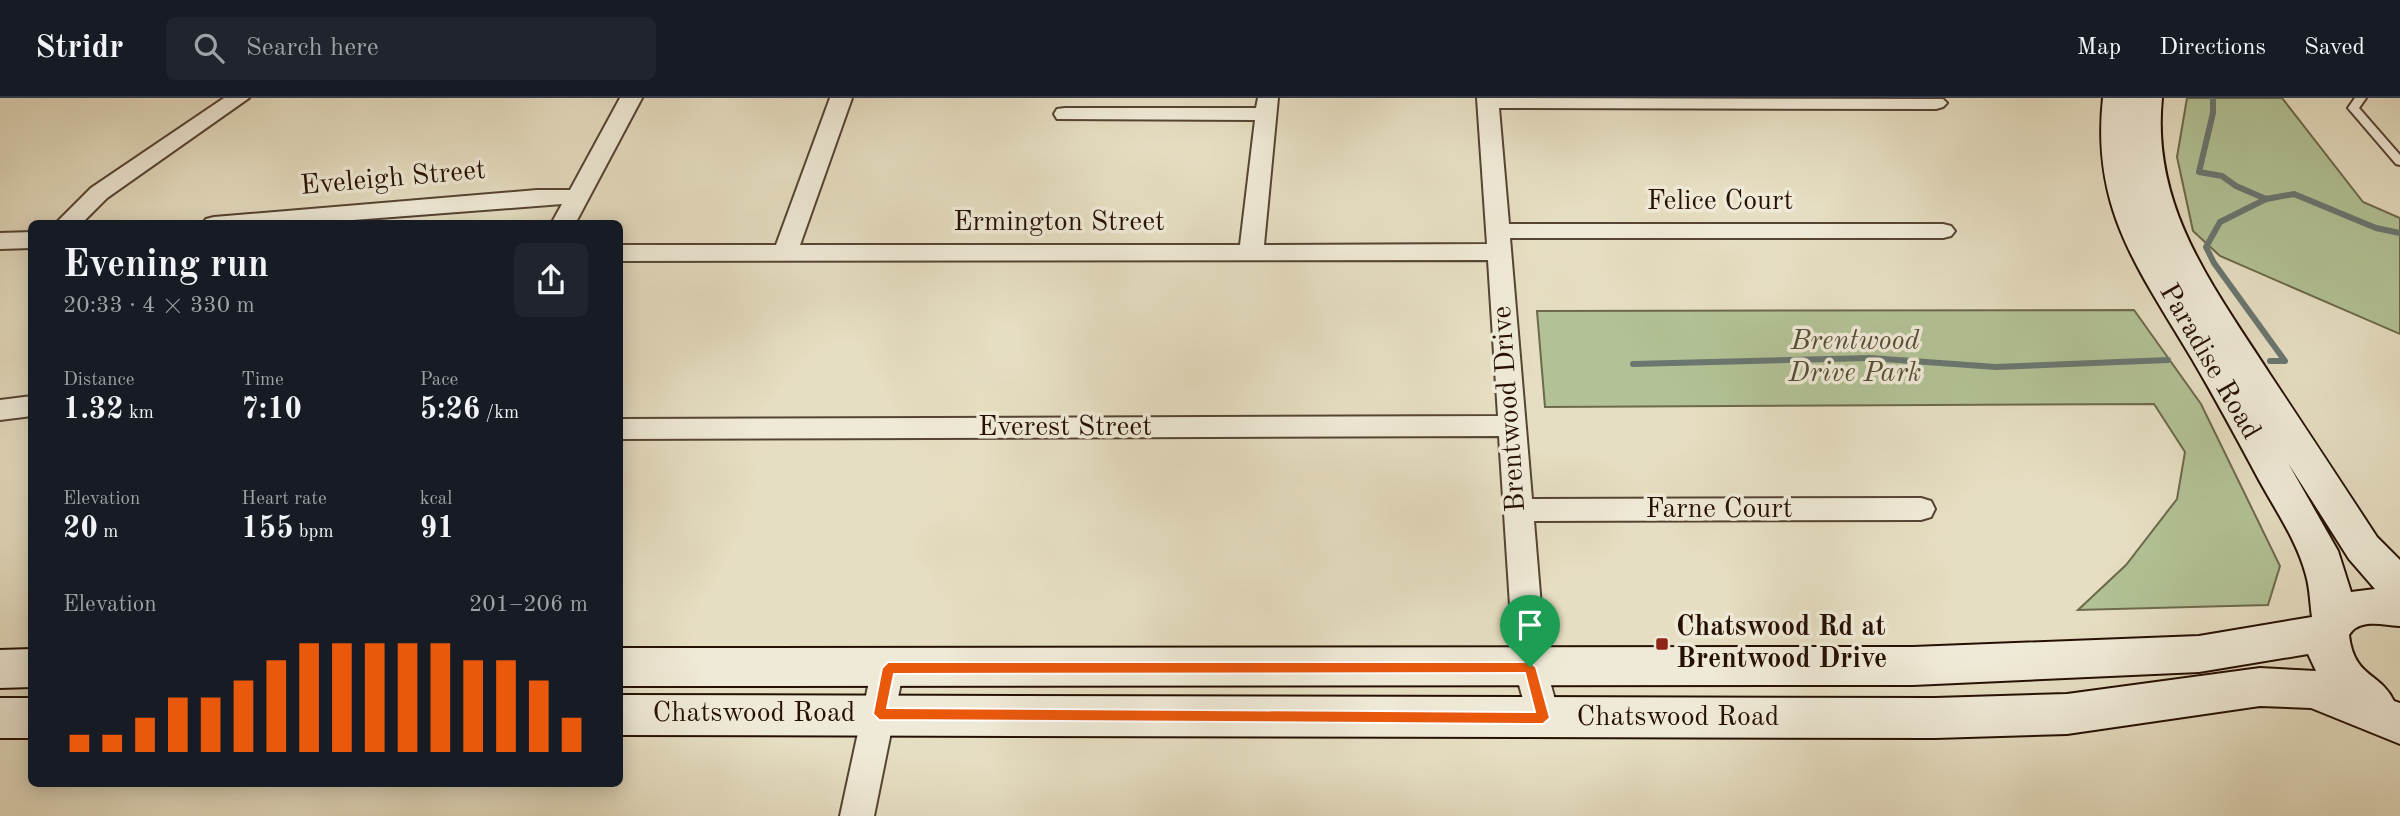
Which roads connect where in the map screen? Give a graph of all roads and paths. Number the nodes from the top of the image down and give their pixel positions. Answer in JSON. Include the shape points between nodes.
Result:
{"nodes":[{"id":1,"x":238,"y":98,"type":"edge"},
{"id":2,"x":631,"y":98,"type":"edge"},
{"id":3,"x":841,"y":98,"type":"edge"},
{"id":4,"x":2118,"y":98,"type":"edge"},
{"id":5,"x":2147,"y":98,"type":"edge"},
{"id":6,"x":2361,"y":98,"type":"edge"},
{"id":7,"x":1489,"y":100,"type":"edge"},
{"id":8,"x":1936,"y":103,"type":"dead end"},
{"id":9,"x":1267,"y":106,"type":"edge"},
{"id":10,"x":1065,"y":114,"type":"dead end"},
{"id":11,"x":2400,"y":162,"type":"edge"},
{"id":12,"x":576,"y":197,"type":"junction"},
{"id":13,"x":71,"y":220,"type":"edge"},
{"id":14,"x":262,"y":220,"type":"edge"},
{"id":15,"x":564,"y":220,"type":"edge"},
{"id":16,"x":1943,"y":231,"type":"dead end"},
{"id":17,"x":28,"y":240,"type":"edge"},
{"id":18,"x":0,"y":242,"type":"edge"},
{"id":19,"x":1497,"y":242,"type":"junction"},
{"id":20,"x":1251,"y":252,"type":"junction"},
{"id":21,"x":623,"y":253,"type":"edge"},
{"id":22,"x":785,"y":253,"type":"junction"},
{"id":23,"x":28,"y":406,"type":"edge"},
{"id":24,"x":0,"y":410,"type":"edge"},
{"id":25,"x":1511,"y":426,"type":"junction"},
{"id":26,"x":623,"y":429,"type":"edge"},
{"id":27,"x":1921,"y":509,"type":"dead end"},
{"id":28,"x":1517,"y":510,"type":"junction"},
{"id":29,"x":2400,"y":588,"type":"edge"},
{"id":30,"x":2400,"y":609,"type":"edge"},
{"id":31,"x":2329,"y":625,"type":"junction"},
{"id":32,"x":623,"y":667,"type":"edge"},
{"id":33,"x":1530,"y":667,"type":"junction"},
{"id":34,"x":28,"y":668,"type":"edge"},
{"id":35,"x":888,"y":668,"type":"junction"},
{"id":36,"x":0,"y":669,"type":"edge"},
{"id":37,"x":879,"y":714,"type":"junction"},
{"id":38,"x":623,"y":715,"type":"edge"},
{"id":39,"x":0,"y":718,"type":"edge"},
{"id":40,"x":28,"y":718,"type":"edge"},
{"id":41,"x":1543,"y":718,"type":"junction"},
{"id":42,"x":2397,"y":722,"type":"edge"},
{"id":43,"x":857,"y":816,"type":"edge"}],
"edges":[{"from":1,"to":13,"type":"street","via":[[99,193]]},
{"from":2,"to":12,"type":"street"},
{"from":3,"to":22,"type":"street"},
{"from":4,"to":31,"type":"main road","name":"Paradise Road","via":[[2113,148],[2137,232],[2307,531],[2328,575]]},
{"from":5,"to":29,"type":"main road","name":"Paradise Road","via":[[2143,137],[2147,177],[2185,270],[2363,548]]},
{"from":6,"to":11,"type":"lane","via":[[2353,108]]},
{"from":7,"to":8,"type":"street"},
{"from":7,"to":19,"type":"street","name":"Brentwood Drive"},
{"from":9,"to":10,"type":"street"},
{"from":9,"to":20,"type":"street"},
{"from":12,"to":14,"type":"street","name":"Eveleigh Street"},
{"from":12,"to":15,"type":"street"},
{"from":16,"to":19,"type":"street","name":"Felice Court"},
{"from":17,"to":18,"type":"street"},
{"from":19,"to":20,"type":"street","name":"Ermington Street"},
{"from":19,"to":25,"type":"street","name":"Brentwood Drive"},
{"from":20,"to":22,"type":"street","name":"Ermington Street"},
{"from":21,"to":22,"type":"street","name":"Ermington Street"},
{"from":23,"to":24,"type":"street"},
{"from":25,"to":26,"type":"street","name":"Everest Street"},
{"from":25,"to":28,"type":"street","name":"Brentwood Drive"},
{"from":27,"to":28,"type":"street","name":"Farne Court"},
{"from":28,"to":33,"type":"street","name":"Brentwood Drive"},
{"from":30,"to":31,"type":"main road","name":"Chatswood Road","via":[[2352,607]]},
{"from":31,"to":33,"type":"main road","name":"Chatswood Road","via":[[2199,654],[1913,666]]},
{"from":31,"to":42,"type":"main road","name":"Chatswood Road","via":[[2329,654],[2342,677],[2364,700]]},
{"from":32,"to":35,"type":"main road","name":"Chatswood Road"},
{"from":33,"to":35,"type":"main road","name":"Chatswood Road"},
{"from":33,"to":41,"type":"street","name":"Brentwood Drive"},
{"from":34,"to":36,"type":"main road"},
{"from":35,"to":37,"type":"street"},
{"from":37,"to":38,"type":"main road","name":"Chatswood Road"},
{"from":37,"to":41,"type":"main road","name":"Chatswood Road"},
{"from":37,"to":43,"type":"street"},
{"from":39,"to":40,"type":"main road"},
{"from":41,"to":42,"type":"main road","name":"Chatswood Road","via":[[2067,714],[2260,687],[2313,690]]}]}
